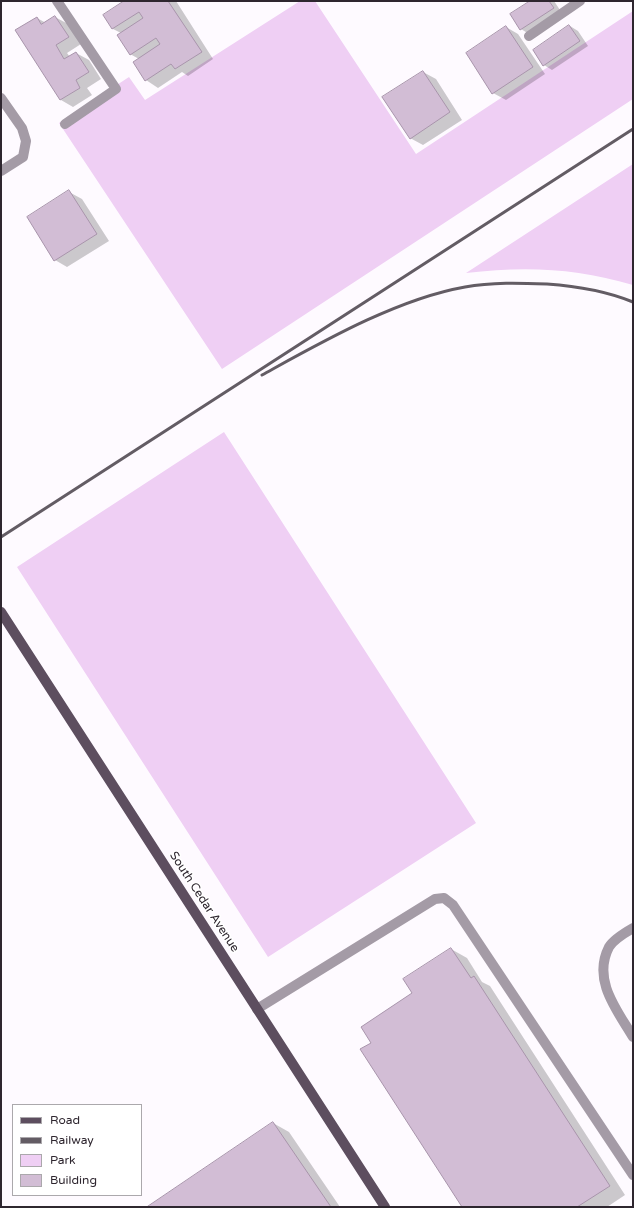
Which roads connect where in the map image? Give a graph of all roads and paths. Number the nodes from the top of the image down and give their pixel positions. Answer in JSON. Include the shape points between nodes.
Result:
{"nodes":[{"id":1,"x":57,"y":1,"type":"edge"},
{"id":2,"x":580,"y":1,"type":"edge"},
{"id":3,"x":529,"y":36,"type":"dead end"},
{"id":4,"x":1,"y":98,"type":"edge"},
{"id":5,"x":65,"y":124,"type":"dead end"},
{"id":6,"x":1,"y":171,"type":"edge"},
{"id":7,"x":1,"y":612,"type":"edge"},
{"id":8,"x":633,"y":928,"type":"edge"},
{"id":9,"x":257,"y":1009,"type":"junction"},
{"id":10,"x":633,"y":1037,"type":"edge"},
{"id":11,"x":633,"y":1175,"type":"edge"},
{"id":12,"x":385,"y":1207,"type":"edge"}],
"edges":[{"from":1,"to":5,"type":"lane","via":[[116,89]]},
{"from":2,"to":3,"type":"lane"},
{"from":4,"to":6,"type":"lane","via":[[22,128],[26,141],[23,157]]},
{"from":7,"to":9,"type":"main road","name":"South Cedar Avenue"},
{"from":8,"to":10,"type":"lane","via":[[609,946],[602,972],[607,994]]},
{"from":9,"to":11,"type":"lane","via":[[435,899],[444,898],[453,905]]},
{"from":9,"to":12,"type":"main road","name":"South Cedar Avenue"}]}
